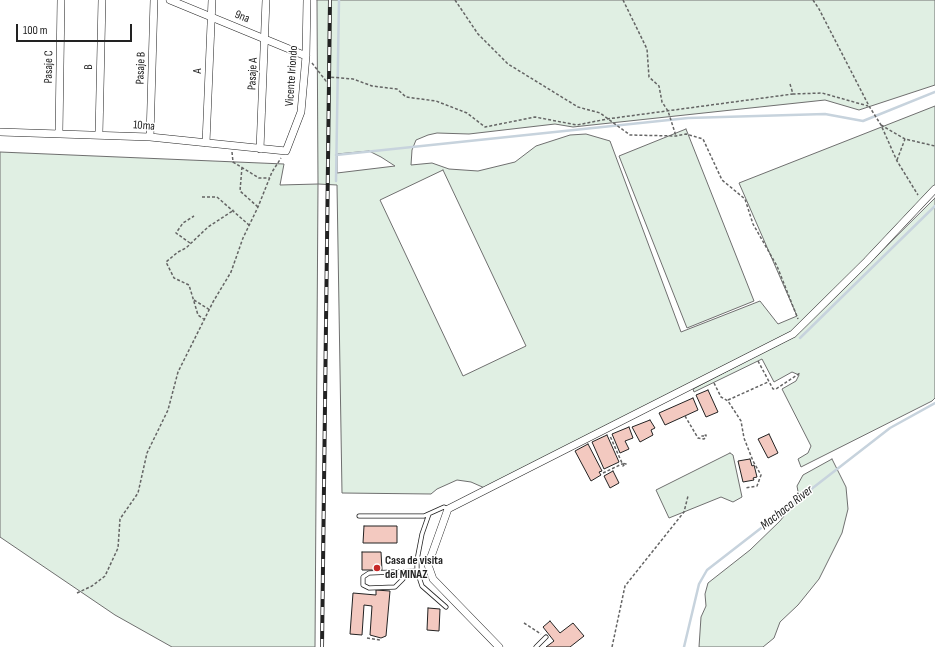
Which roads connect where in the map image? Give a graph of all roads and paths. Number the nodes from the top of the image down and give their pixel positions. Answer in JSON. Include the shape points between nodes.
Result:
{"nodes":[{"id":1,"x":61,"y":0,"type":"edge"},
{"id":2,"x":102,"y":0,"type":"edge"},
{"id":3,"x":154,"y":0,"type":"edge"},
{"id":4,"x":170,"y":0,"type":"edge"},
{"id":5,"x":212,"y":0,"type":"edge"},
{"id":6,"x":266,"y":0,"type":"edge"},
{"id":7,"x":307,"y":0,"type":"edge"},
{"id":8,"x":455,"y":0,"type":"edge"},
{"id":9,"x":623,"y":0,"type":"edge"},
{"id":10,"x":813,"y":0,"type":"edge"},
{"id":11,"x":211,"y":16,"type":"junction"},
{"id":12,"x":265,"y":38,"type":"junction"},
{"id":13,"x":306,"y":56,"type":"junction"},
{"id":14,"x":790,"y":84,"type":"dead end"},
{"id":15,"x":793,"y":94,"type":"junction"},
{"id":16,"x":869,"y":106,"type":"junction"},
{"id":17,"x":668,"y":111,"type":"junction"},
{"id":18,"x":607,"y":119,"type":"junction"},
{"id":19,"x":882,"y":125,"type":"junction"},
{"id":20,"x":0,"y":132,"type":"edge"},
{"id":21,"x":59,"y":133,"type":"junction"},
{"id":22,"x":99,"y":134,"type":"junction"},
{"id":23,"x":676,"y":136,"type":"junction"},
{"id":24,"x":150,"y":137,"type":"junction"},
{"id":25,"x":904,"y":139,"type":"junction"},
{"id":26,"x":206,"y":143,"type":"junction"},
{"id":27,"x":231,"y":146,"type":"junction"},
{"id":28,"x":935,"y":146,"type":"edge"},
{"id":29,"x":260,"y":149,"type":"junction"},
{"id":30,"x":286,"y":151,"type":"junction"},
{"id":31,"x":897,"y":161,"type":"junction"},
{"id":32,"x":242,"y":167,"type":"junction"},
{"id":33,"x":270,"y":178,"type":"junction"},
{"id":34,"x":935,"y":189,"type":"edge"},
{"id":35,"x":202,"y":197,"type":"dead end"},
{"id":36,"x":923,"y":201,"type":"junction"},
{"id":37,"x":258,"y":207,"type":"junction"},
{"id":38,"x":234,"y":210,"type":"junction"},
{"id":39,"x":194,"y":216,"type":"dead end"},
{"id":40,"x":249,"y":225,"type":"junction"},
{"id":41,"x":190,"y":243,"type":"junction"},
{"id":42,"x":194,"y":300,"type":"junction"},
{"id":43,"x":210,"y":310,"type":"junction"},
{"id":44,"x":205,"y":320,"type":"junction"},
{"id":45,"x":802,"y":326,"type":"junction"},
{"id":46,"x":754,"y":354,"type":"junction"},
{"id":47,"x":800,"y":373,"type":"dead end"},
{"id":48,"x":710,"y":376,"type":"junction"},
{"id":49,"x":768,"y":382,"type":"junction"},
{"id":50,"x":728,"y":401,"type":"junction"},
{"id":51,"x":685,"y":416,"type":"dead end"},
{"id":52,"x":607,"y":428,"type":"junction"},
{"id":53,"x":704,"y":436,"type":"dead end"},
{"id":54,"x":602,"y":473,"type":"dead end"},
{"id":55,"x":745,"y":488,"type":"dead end"},
{"id":56,"x":688,"y":496,"type":"dead end"},
{"id":57,"x":448,"y":509,"type":"junction"},
{"id":58,"x":428,"y":514,"type":"junction"},
{"id":59,"x":358,"y":516,"type":"dead end"},
{"id":60,"x":417,"y":571,"type":"junction"},
{"id":61,"x":404,"y":573,"type":"junction"},
{"id":62,"x":77,"y":593,"type":"dead end"},
{"id":63,"x":446,"y":607,"type":"dead end"},
{"id":64,"x":524,"y":623,"type":"dead end"},
{"id":65,"x":546,"y":637,"type":"joint"},
{"id":66,"x":367,"y":638,"type":"dead end"},
{"id":67,"x":380,"y":640,"type":"dead end"},
{"id":68,"x":499,"y":647,"type":"edge"},
{"id":69,"x":536,"y":647,"type":"edge"},
{"id":70,"x":612,"y":647,"type":"edge"}],
"edges":[{"from":1,"to":21,"type":"street","name":"Pasaje C"},
{"from":2,"to":22,"type":"street","name":"B"},
{"from":3,"to":24,"type":"street","name":"Pasaje B"},
{"from":4,"to":11,"type":"street","name":"9na"},
{"from":5,"to":11,"type":"street","name":"A"},
{"from":6,"to":12,"type":"street","name":"Pasaje A"},
{"from":7,"to":13,"type":"street","name":"Vicente Iriondo"},
{"from":8,"to":18,"type":"path","via":[[478,34],[508,64],[578,107],[600,113]]},
{"from":9,"to":17,"type":"path","via":[[647,49],[649,77],[659,86],[662,102]]},
{"from":10,"to":16,"type":"path"},
{"from":11,"to":12,"type":"street","name":"9na"},
{"from":11,"to":26,"type":"street","name":"A"},
{"from":12,"to":13,"type":"street","name":"9na"},
{"from":12,"to":29,"type":"street","name":"Pasaje A"},
{"from":13,"to":18,"type":"path","via":[[326,81],[329,77],[353,79],[372,86],[397,89],[406,97],[436,101],[467,113],[485,127],[535,117],[577,125]]},
{"from":13,"to":30,"type":"street","name":"Vicente Iriondo","via":[[301,112]]},
{"from":14,"to":15,"type":"path"},
{"from":15,"to":16,"type":"path","via":[[822,93]]},
{"from":15,"to":17,"type":"path"},
{"from":16,"to":19,"type":"path"},
{"from":17,"to":18,"type":"path"},
{"from":17,"to":23,"type":"path"},
{"from":18,"to":23,"type":"path","via":[[630,135]]},
{"from":19,"to":25,"type":"path"},
{"from":19,"to":31,"type":"path"},
{"from":20,"to":21,"type":"street","name":"10ma"},
{"from":21,"to":22,"type":"street","name":"10ma"},
{"from":22,"to":24,"type":"street","name":"10ma"},
{"from":23,"to":45,"type":"path","via":[[686,134],[703,139],[722,180],[745,199],[753,224],[777,266]]},
{"from":24,"to":26,"type":"street","name":"10ma"},
{"from":25,"to":28,"type":"path"},
{"from":25,"to":31,"type":"path"},
{"from":26,"to":27,"type":"street","name":"10ma"},
{"from":27,"to":29,"type":"street","name":"10ma"},
{"from":27,"to":32,"type":"path","via":[[233,162]]},
{"from":29,"to":30,"type":"street","name":"10ma"},
{"from":30,"to":33,"type":"path"},
{"from":31,"to":36,"type":"path"},
{"from":32,"to":33,"type":"path","via":[[259,178]]},
{"from":32,"to":37,"type":"path","via":[[240,191]]},
{"from":33,"to":37,"type":"path"},
{"from":34,"to":36,"type":"street"},
{"from":35,"to":38,"type":"path","via":[[217,197]]},
{"from":36,"to":45,"type":"street"},
{"from":37,"to":40,"type":"path"},
{"from":38,"to":40,"type":"path"},
{"from":38,"to":41,"type":"path"},
{"from":39,"to":41,"type":"path","via":[[183,223],[176,233]]},
{"from":40,"to":43,"type":"path","via":[[231,272]]},
{"from":41,"to":42,"type":"path","via":[[166,262],[174,278],[189,285]]},
{"from":42,"to":43,"type":"path"},
{"from":42,"to":44,"type":"path","via":[[198,315]]},
{"from":43,"to":44,"type":"path"},
{"from":44,"to":62,"type":"path","via":[[178,372],[168,410],[147,453],[138,493],[120,520],[118,548],[105,576]]},
{"from":45,"to":46,"type":"street","via":[[793,334]]},
{"from":46,"to":48,"type":"street"},
{"from":46,"to":49,"type":"path"},
{"from":47,"to":49,"type":"path","via":[[776,389]]},
{"from":48,"to":50,"type":"path","via":[[721,396]]},
{"from":48,"to":52,"type":"street"},
{"from":49,"to":50,"type":"path"},
{"from":50,"to":55,"type":"path","via":[[741,421],[744,438],[761,475],[757,486]]},
{"from":51,"to":53,"type":"path","via":[[698,438],[704,439],[706,435]]},
{"from":52,"to":54,"type":"path","via":[[622,463],[626,464]]},
{"from":52,"to":57,"type":"street"},
{"from":56,"to":70,"type":"path","via":[[684,512],[625,586]]},
{"from":57,"to":58,"type":"lane","via":[[444,507]]},
{"from":57,"to":68,"type":"street","via":[[428,565],[433,578]]},
{"from":58,"to":59,"type":"lane"},
{"from":58,"to":60,"type":"lane","via":[[422,534]]},
{"from":60,"to":61,"type":"lane"},
{"from":60,"to":63,"type":"lane","via":[[422,586]]},
{"from":61,"to":61,"type":"lane","via":[[369,573],[363,577],[363,585],[369,588],[395,587],[403,579]]},
{"from":64,"to":65,"type":"path"},
{"from":65,"to":69,"type":"lane"},
{"from":66,"to":67,"type":"path"}]}
